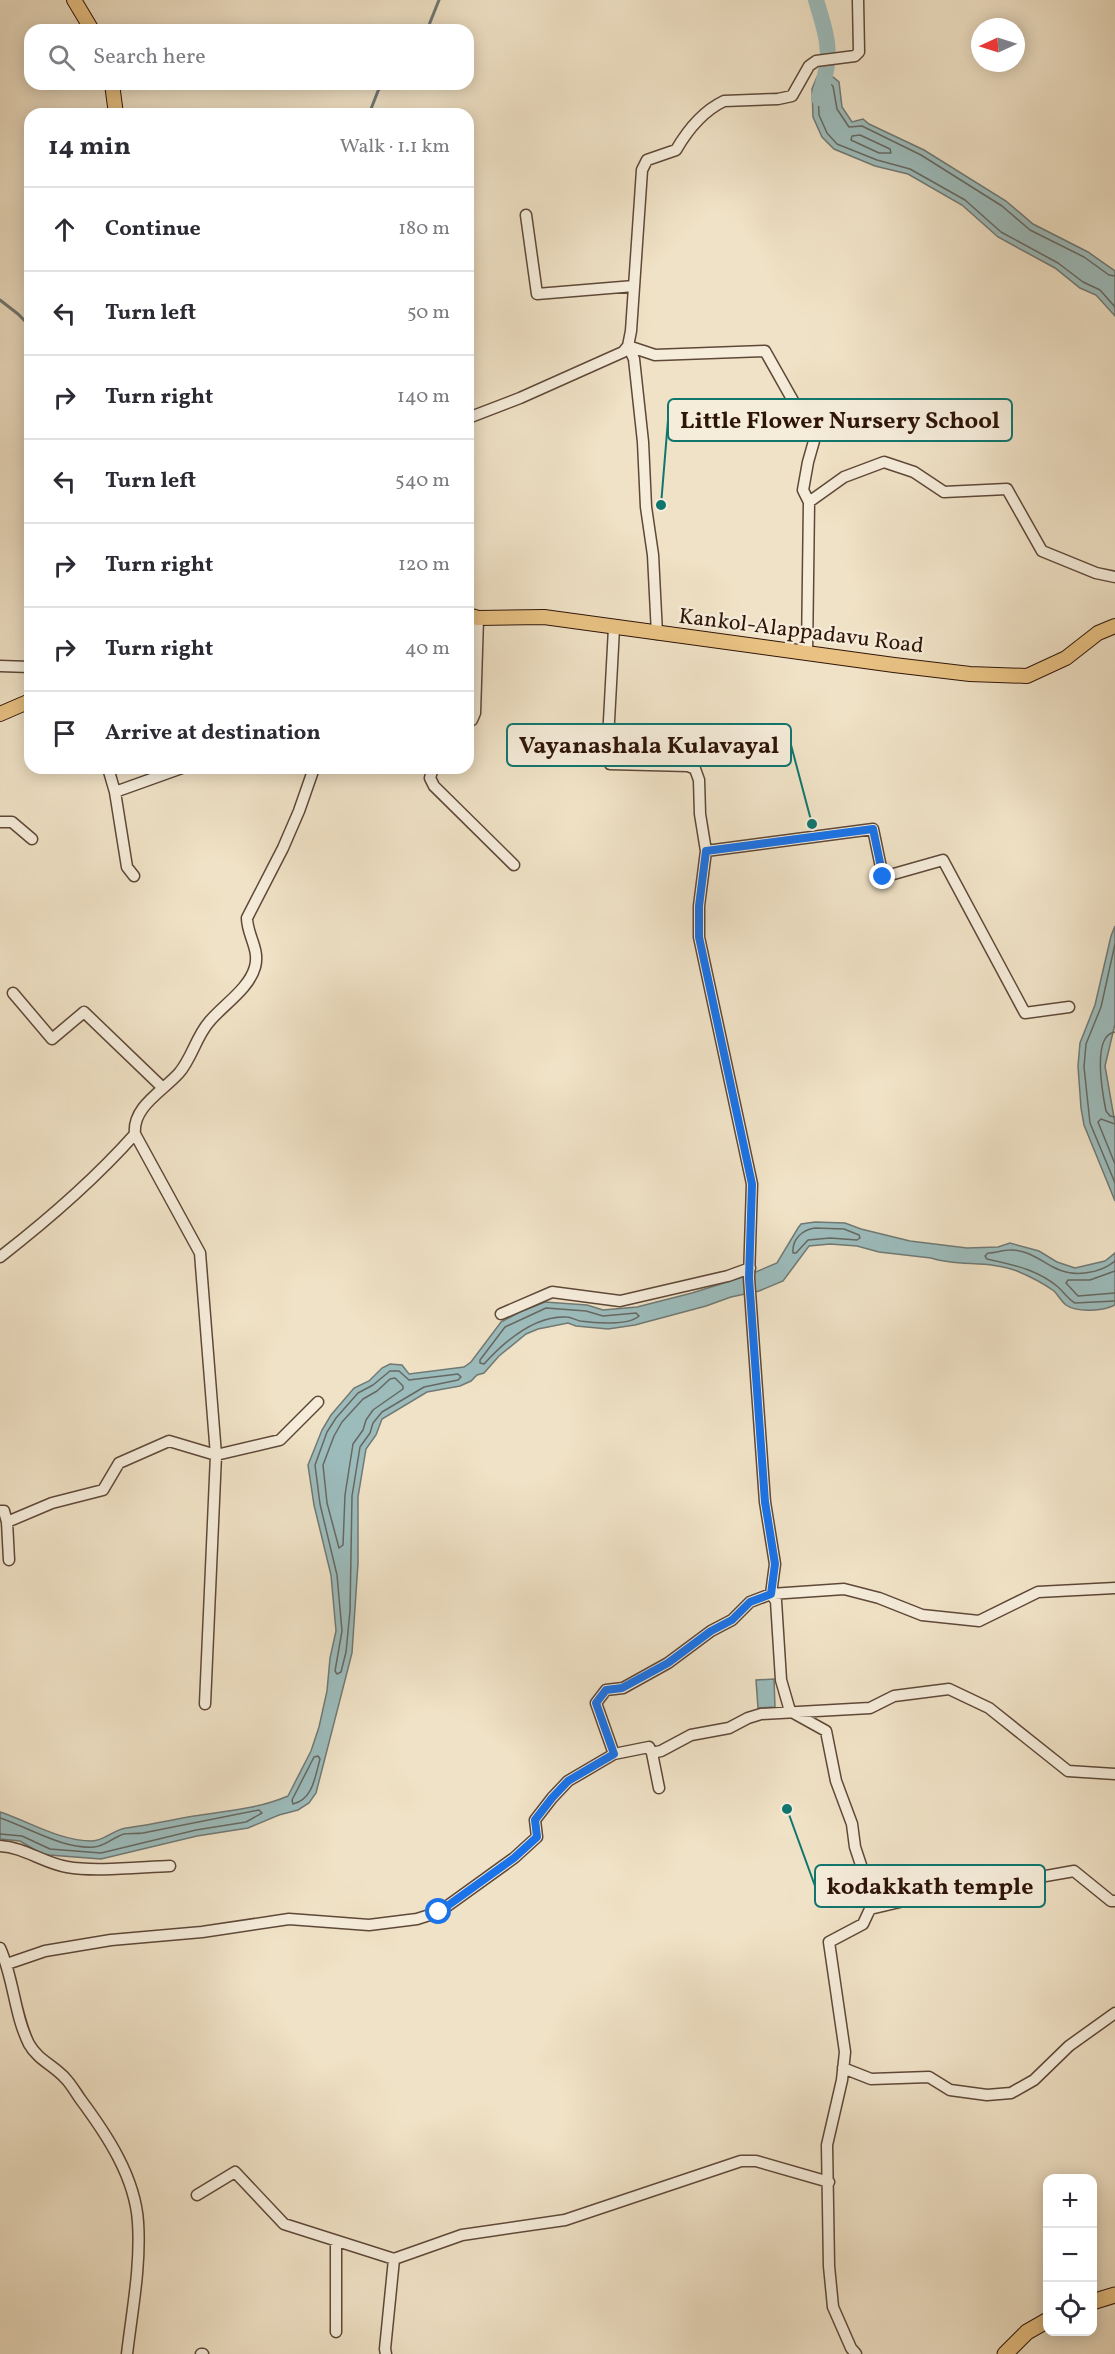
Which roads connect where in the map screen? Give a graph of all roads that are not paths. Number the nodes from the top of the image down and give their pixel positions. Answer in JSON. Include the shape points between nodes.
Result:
{"nodes":[{"id":1,"x":74,"y":0,"type":"edge"},
{"id":2,"x":858,"y":0,"type":"edge"},
{"id":3,"x":88,"y":24,"type":"edge"},
{"id":4,"x":113,"y":90,"type":"edge"},
{"id":5,"x":115,"y":108,"type":"edge"},
{"id":6,"x":526,"y":215,"type":"dead end"},
{"id":7,"x":634,"y":286,"type":"junction"},
{"id":8,"x":628,"y":346,"type":"junction"},
{"id":9,"x":474,"y":416,"type":"edge"},
{"id":10,"x":808,"y":502,"type":"junction"},
{"id":11,"x":1115,"y":577,"type":"edge"},
{"id":12,"x":474,"y":617,"type":"edge"},
{"id":13,"x":1115,"y":626,"type":"edge"},
{"id":14,"x":614,"y":628,"type":"junction"},
{"id":15,"x":657,"y":634,"type":"junction"},
{"id":16,"x":807,"y":654,"type":"junction"},
{"id":17,"x":474,"y":665,"type":"edge"},
{"id":18,"x":0,"y":666,"type":"edge"},
{"id":19,"x":24,"y":667,"type":"edge"},
{"id":20,"x":24,"y":704,"type":"edge"},
{"id":21,"x":0,"y":714,"type":"edge"},
{"id":22,"x":474,"y":715,"type":"edge"},
{"id":23,"x":110,"y":774,"type":"edge"},
{"id":24,"x":165,"y":774,"type":"edge"},
{"id":25,"x":312,"y":774,"type":"edge"},
{"id":26,"x":431,"y":774,"type":"edge"},
{"id":27,"x":114,"y":792,"type":"junction"},
{"id":28,"x":0,"y":822,"type":"edge"},
{"id":29,"x":32,"y":839,"type":"dead end"},
{"id":30,"x":706,"y":851,"type":"junction"},
{"id":31,"x":514,"y":865,"type":"dead end"},
{"id":32,"x":134,"y":876,"type":"dead end"},
{"id":33,"x":13,"y":993,"type":"dead end"},
{"id":34,"x":1070,"y":1007,"type":"dead end"},
{"id":35,"x":163,"y":1088,"type":"junction"},
{"id":36,"x":135,"y":1134,"type":"junction"},
{"id":37,"x":0,"y":1257,"type":"edge"},
{"id":38,"x":750,"y":1268,"type":"junction"},
{"id":39,"x":501,"y":1314,"type":"dead end"},
{"id":40,"x":318,"y":1402,"type":"dead end"},
{"id":41,"x":216,"y":1455,"type":"junction"},
{"id":42,"x":0,"y":1511,"type":"edge"},
{"id":43,"x":7,"y":1522,"type":"junction"},
{"id":44,"x":9,"y":1560,"type":"dead end"},
{"id":45,"x":1115,"y":1588,"type":"edge"},
{"id":46,"x":771,"y":1594,"type":"junction"},
{"id":47,"x":205,"y":1704,"type":"dead end"},
{"id":48,"x":790,"y":1711,"type":"junction"},
{"id":49,"x":652,"y":1753,"type":"junction"},
{"id":50,"x":614,"y":1754,"type":"junction"},
{"id":51,"x":1115,"y":1774,"type":"edge"},
{"id":52,"x":659,"y":1788,"type":"dead end"},
{"id":53,"x":0,"y":1846,"type":"edge"},
{"id":54,"x":170,"y":1866,"type":"dead end"},
{"id":55,"x":1115,"y":1901,"type":"edge"},
{"id":56,"x":870,"y":1909,"type":"junction"},
{"id":57,"x":0,"y":1948,"type":"edge"},
{"id":58,"x":7,"y":1964,"type":"junction"},
{"id":59,"x":1115,"y":2015,"type":"edge"},
{"id":60,"x":843,"y":2068,"type":"junction"},
{"id":61,"x":828,"y":2182,"type":"junction"},
{"id":62,"x":197,"y":2195,"type":"dead end"},
{"id":63,"x":336,"y":2241,"type":"junction"},
{"id":64,"x":394,"y":2259,"type":"junction"},
{"id":65,"x":1115,"y":2295,"type":"edge"},
{"id":66,"x":1097,"y":2300,"type":"edge"},
{"id":67,"x":1043,"y":2322,"type":"edge"},
{"id":68,"x":336,"y":2332,"type":"dead end"},
{"id":69,"x":127,"y":2354,"type":"edge"},
{"id":70,"x":386,"y":2354,"type":"edge"},
{"id":71,"x":856,"y":2354,"type":"edge"},
{"id":72,"x":1005,"y":2354,"type":"edge"}],
"edges":[{"from":1,"to":3,"type":"main road"},
{"from":2,"to":7,"type":"street","via":[[859,52],[855,56],[816,61],[792,96],[724,101],[716,105],[687,132],[676,150],[647,160],[642,170]]},
{"from":4,"to":5,"type":"main road"},
{"from":6,"to":7,"type":"street","via":[[537,294]]},
{"from":7,"to":8,"type":"street"},
{"from":8,"to":9,"type":"street","via":[[602,363]]},
{"from":8,"to":10,"type":"street","via":[[655,355],[765,351],[796,406],[822,413],[803,490]]},
{"from":8,"to":15,"type":"street","via":[[634,358],[643,442]]},
{"from":10,"to":11,"type":"street","via":[[844,477],[884,462],[914,472],[944,492],[1007,489],[1042,551]]},
{"from":10,"to":16,"type":"street"},
{"from":12,"to":14,"type":"main road","name":"Kankol-Alappadavu Road","via":[[544,617]]},
{"from":13,"to":16,"type":"main road","name":"Kankol-Alappadavu Road","via":[[1098,633],[1066,658],[1027,676],[970,674]]},
{"from":14,"to":15,"type":"main road","name":"Kankol-Alappadavu Road"},
{"from":14,"to":30,"type":"street","via":[[607,758],[610,764],[688,765],[695,769]]},
{"from":15,"to":16,"type":"main road","name":"Kankol-Alappadavu Road"},
{"from":17,"to":22,"type":"street"},
{"from":18,"to":19,"type":"street"},
{"from":20,"to":21,"type":"main road"},
{"from":23,"to":27,"type":"street"},
{"from":24,"to":27,"type":"street"},
{"from":25,"to":35,"type":"street","via":[[287,838],[247,918],[257,956],[249,981],[208,1022],[181,1071]]},
{"from":26,"to":31,"type":"street","via":[[434,786]]},
{"from":27,"to":32,"type":"street","via":[[127,867]]},
{"from":28,"to":29,"type":"street","via":[[12,822]]},
{"from":30,"to":34,"type":"street","via":[[873,829],[883,877],[943,860],[1025,1013]]},
{"from":30,"to":38,"type":"street","via":[[699,937],[752,1184]]},
{"from":33,"to":35,"type":"street","via":[[52,1039],[84,1012]]},
{"from":35,"to":36,"type":"street","via":[[142,1107]]},
{"from":36,"to":37,"type":"street","via":[[81,1191]]},
{"from":36,"to":41,"type":"street","via":[[200,1253]]},
{"from":38,"to":39,"type":"street","via":[[620,1301],[552,1292]]},
{"from":38,"to":46,"type":"street","via":[[765,1502],[775,1564]]},
{"from":40,"to":41,"type":"street","via":[[280,1440]]},
{"from":41,"to":43,"type":"street","via":[[169,1441],[119,1463],[103,1490],[52,1503]]},
{"from":41,"to":47,"type":"street"},
{"from":42,"to":43,"type":"street","via":[[4,1511]]},
{"from":43,"to":44,"type":"street"},
{"from":45,"to":46,"type":"street","via":[[1038,1592],[979,1621],[922,1615],[844,1589]]},
{"from":46,"to":48,"type":"street","via":[[776,1601],[781,1680]]},
{"from":46,"to":50,"type":"street","via":[[750,1602],[732,1620],[668,1663],[622,1688],[606,1690],[596,1703]]},
{"from":48,"to":49,"type":"street","via":[[761,1714]]},
{"from":48,"to":51,"type":"street","via":[[870,1708],[894,1696],[949,1689],[989,1708],[1068,1771]]},
{"from":48,"to":56,"type":"street","via":[[826,1731]]},
{"from":49,"to":50,"type":"street","via":[[649,1747],[643,1747]]},
{"from":49,"to":52,"type":"street"},
{"from":50,"to":58,"type":"street","via":[[568,1781],[535,1820],[537,1837],[439,1912],[369,1925],[278,1920],[111,1940],[45,1951]]},
{"from":53,"to":54,"type":"street","via":[[81,1869]]},
{"from":55,"to":56,"type":"street","via":[[1074,1871],[929,1891]]},
{"from":56,"to":60,"type":"street","via":[[863,1924],[829,1941],[845,2052]]},
{"from":57,"to":58,"type":"street"},
{"from":58,"to":69,"type":"street","via":[[16,2009],[29,2044],[39,2059],[64,2077],[104,2131],[123,2167],[134,2202],[139,2250]]},
{"from":59,"to":60,"type":"street","via":[[1069,2046],[1034,2080],[1011,2093],[987,2095],[950,2090],[928,2077],[871,2079]]},
{"from":60,"to":61,"type":"street","via":[[827,2145]]},
{"from":61,"to":64,"type":"street","via":[[756,2161],[741,2161],[565,2220],[462,2235]]},
{"from":61,"to":71,"type":"street","via":[[833,2307]]},
{"from":62,"to":63,"type":"street","via":[[236,2172],[284,2224]]},
{"from":63,"to":64,"type":"street"},
{"from":63,"to":68,"type":"street"},
{"from":64,"to":70,"type":"street"},
{"from":65,"to":66,"type":"highway"},
{"from":67,"to":72,"type":"highway"}]}
